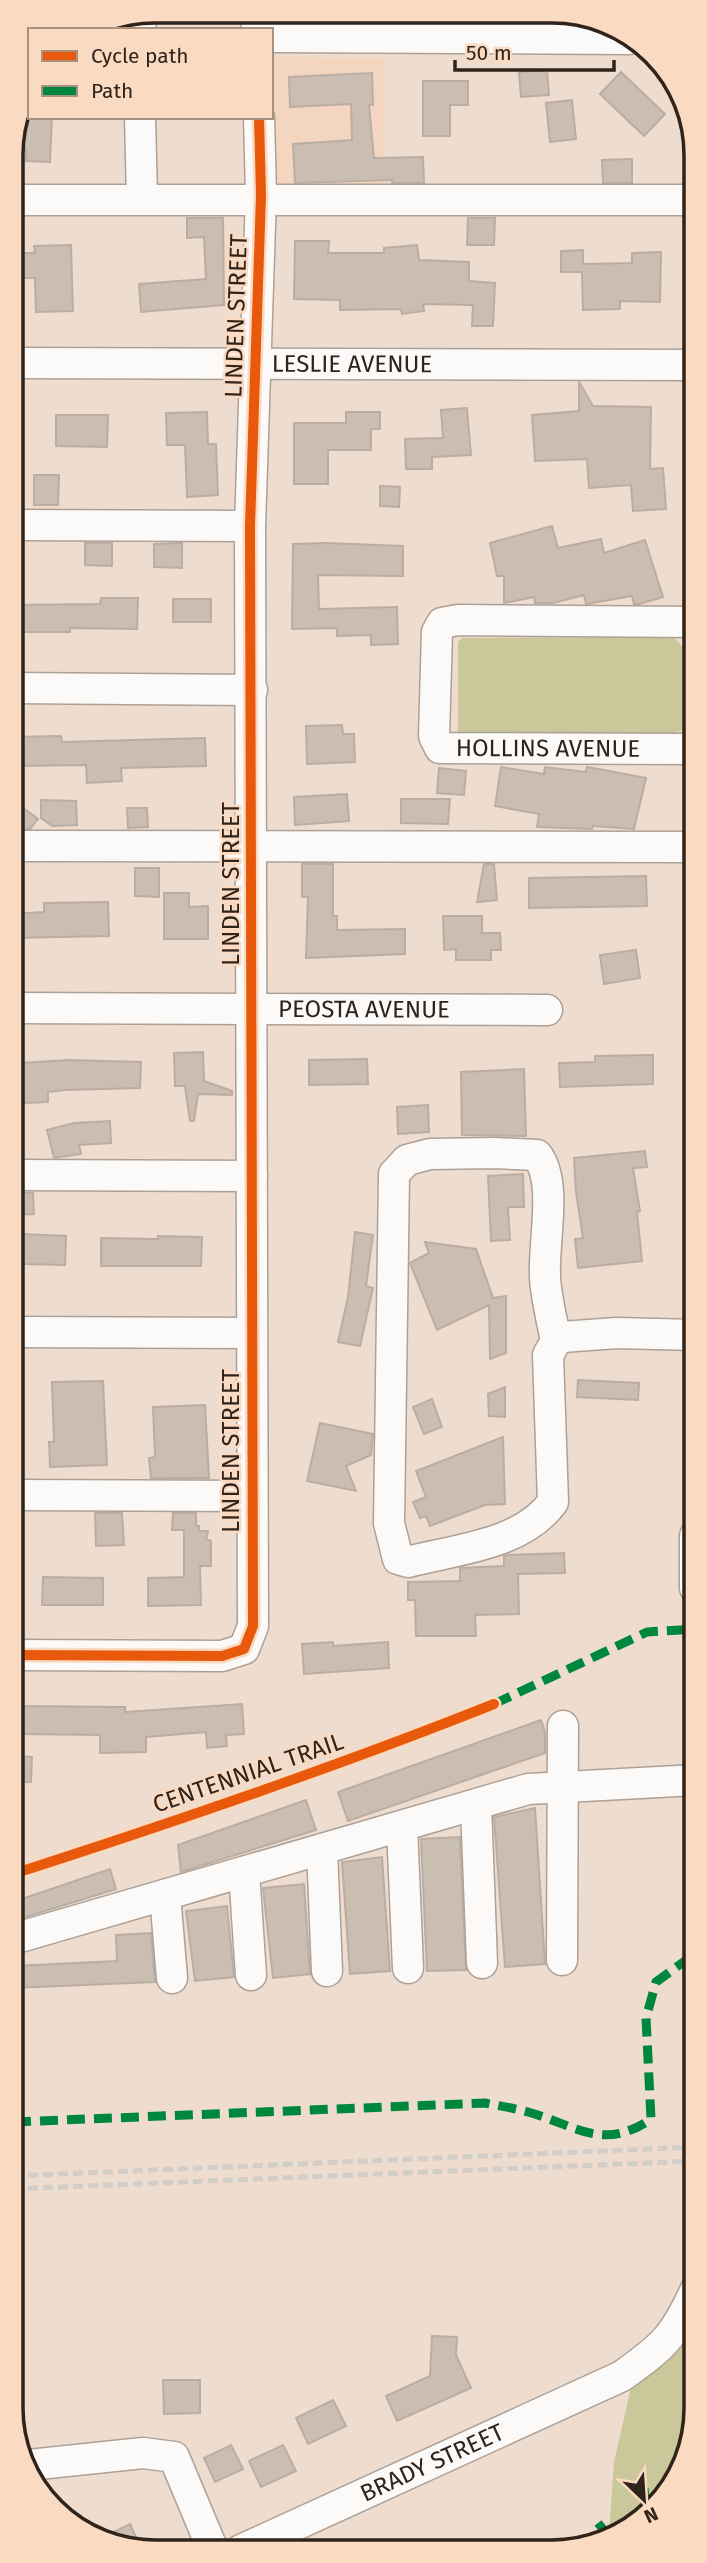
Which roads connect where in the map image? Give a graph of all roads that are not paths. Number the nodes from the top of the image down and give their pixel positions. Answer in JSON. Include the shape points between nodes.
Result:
{"nodes":[{"id":1,"x":485,"y":26,"type":"edge"},
{"id":2,"x":273,"y":37,"type":"edge"},
{"id":3,"x":614,"y":39,"type":"edge"},
{"id":4,"x":140,"y":119,"type":"edge"},
{"id":5,"x":259,"y":119,"type":"edge"},
{"id":6,"x":260,"y":199,"type":"junction"},
{"id":7,"x":23,"y":200,"type":"edge"},
{"id":8,"x":142,"y":200,"type":"junction"},
{"id":9,"x":684,"y":200,"type":"edge"},
{"id":10,"x":23,"y":363,"type":"edge"},
{"id":11,"x":255,"y":364,"type":"junction"},
{"id":12,"x":684,"y":365,"type":"edge"},
{"id":13,"x":23,"y":525,"type":"edge"},
{"id":14,"x":250,"y":526,"type":"junction"},
{"id":15,"x":684,"y":622,"type":"edge"},
{"id":16,"x":23,"y":688,"type":"edge"},
{"id":17,"x":252,"y":690,"type":"junction"},
{"id":18,"x":684,"y":749,"type":"edge"},
{"id":19,"x":23,"y":846,"type":"edge"},
{"id":20,"x":252,"y":846,"type":"junction"},
{"id":21,"x":684,"y":847,"type":"edge"},
{"id":22,"x":23,"y":1008,"type":"edge"},
{"id":23,"x":252,"y":1010,"type":"junction"},
{"id":24,"x":547,"y":1010,"type":"dead end"},
{"id":25,"x":23,"y":1175,"type":"edge"},
{"id":26,"x":252,"y":1176,"type":"junction"},
{"id":27,"x":23,"y":1332,"type":"edge"},
{"id":28,"x":251,"y":1333,"type":"junction"},
{"id":29,"x":684,"y":1335,"type":"edge"},
{"id":30,"x":556,"y":1341,"type":"junction"},
{"id":31,"x":23,"y":1495,"type":"edge"},
{"id":32,"x":252,"y":1496,"type":"junction"},
{"id":33,"x":23,"y":1655,"type":"edge"},
{"id":34,"x":563,"y":1726,"type":"dead end"},
{"id":35,"x":684,"y":1781,"type":"edge"},
{"id":36,"x":562,"y":1787,"type":"junction"},
{"id":37,"x":476,"y":1805,"type":"junction"},
{"id":38,"x":402,"y":1826,"type":"junction"},
{"id":39,"x":322,"y":1849,"type":"junction"},
{"id":40,"x":244,"y":1872,"type":"junction"},
{"id":41,"x":166,"y":1895,"type":"junction"},
{"id":42,"x":23,"y":1936,"type":"edge"},
{"id":43,"x":562,"y":1959,"type":"dead end"},
{"id":44,"x":482,"y":1963,"type":"dead end"},
{"id":45,"x":408,"y":1968,"type":"dead end"},
{"id":46,"x":327,"y":1971,"type":"dead end"},
{"id":47,"x":251,"y":1975,"type":"dead end"},
{"id":48,"x":172,"y":1978,"type":"dead end"},
{"id":49,"x":684,"y":2315,"type":"edge"},
{"id":50,"x":35,"y":2464,"type":"edge"},
{"id":51,"x":209,"y":2540,"type":"edge"},
{"id":52,"x":263,"y":2540,"type":"edge"}],
"edges":[{"from":1,"to":2,"type":"street"},
{"from":1,"to":3,"type":"street"},
{"from":4,"to":8,"type":"street"},
{"from":5,"to":6,"type":"street","name":"LINDEN STREET"},
{"from":6,"to":8,"type":"street"},
{"from":6,"to":9,"type":"street"},
{"from":6,"to":11,"type":"street","name":"LINDEN STREET"},
{"from":7,"to":8,"type":"street"},
{"from":10,"to":11,"type":"street","name":"LESLIE AVENUE"},
{"from":11,"to":12,"type":"street","name":"LESLIE AVENUE"},
{"from":11,"to":14,"type":"street","name":"LINDEN STREET"},
{"from":13,"to":14,"type":"street"},
{"from":14,"to":17,"type":"street","name":"LINDEN STREET"},
{"from":15,"to":18,"type":"street","name":"HOLLINS AVENUE","via":[[442,623],[437,632],[434,736],[440,748]]},
{"from":16,"to":17,"type":"street"},
{"from":17,"to":20,"type":"street","name":"LINDEN STREET"},
{"from":19,"to":20,"type":"street"},
{"from":20,"to":21,"type":"street"},
{"from":20,"to":23,"type":"street","name":"LINDEN STREET"},
{"from":22,"to":23,"type":"street","name":"PEOSTA AVENUE"},
{"from":23,"to":24,"type":"street","name":"PEOSTA AVENUE"},
{"from":23,"to":26,"type":"street","name":"LINDEN STREET"},
{"from":25,"to":26,"type":"street"},
{"from":26,"to":28,"type":"street","name":"LINDEN STREET"},
{"from":27,"to":28,"type":"street"},
{"from":28,"to":32,"type":"street","name":"LINDEN STREET"},
{"from":29,"to":30,"type":"street","via":[[617,1333]]},
{"from":30,"to":30,"type":"street","via":[[548,1355],[553,1502],[541,1518],[511,1535],[408,1562],[398,1559],[390,1522],[394,1174],[407,1160],[430,1154],[537,1155],[546,1167],[549,1188],[545,1280]]},
{"from":31,"to":32,"type":"street"},
{"from":32,"to":33,"type":"street","name":"LINDEN STREET","via":[[253,1626],[244,1649],[222,1656]]},
{"from":34,"to":36,"type":"street"},
{"from":35,"to":36,"type":"street"},
{"from":36,"to":37,"type":"street","via":[[528,1789]]},
{"from":36,"to":43,"type":"street"},
{"from":37,"to":38,"type":"street"},
{"from":37,"to":44,"type":"street"},
{"from":38,"to":39,"type":"street"},
{"from":38,"to":45,"type":"street"},
{"from":39,"to":40,"type":"street"},
{"from":39,"to":46,"type":"street"},
{"from":40,"to":41,"type":"street"},
{"from":40,"to":47,"type":"street"},
{"from":41,"to":42,"type":"street"},
{"from":41,"to":48,"type":"street"},
{"from":49,"to":52,"type":"street","name":"BRADY STREET","via":[[662,2347],[622,2376]]},
{"from":50,"to":51,"type":"street","via":[[143,2453],[174,2457]]}]}
